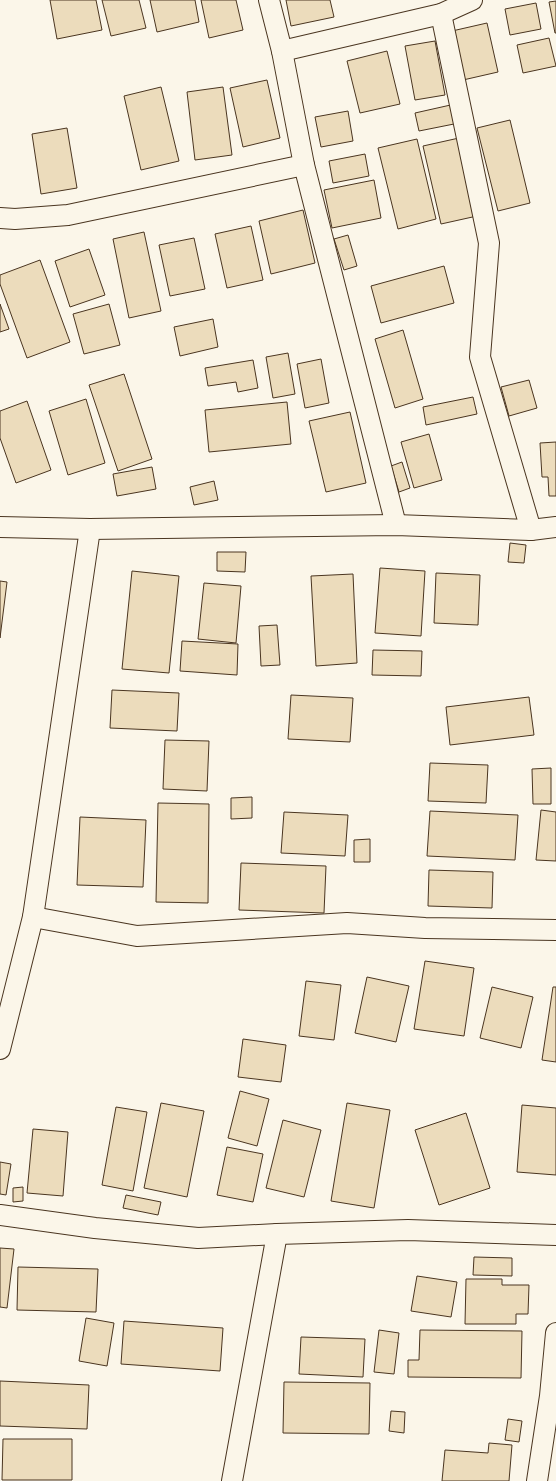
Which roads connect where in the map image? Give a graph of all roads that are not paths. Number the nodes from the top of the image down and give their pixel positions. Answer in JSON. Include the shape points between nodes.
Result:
{"nodes":[{"id":1,"x":268,"y":0,"type":"edge"},
{"id":2,"x":472,"y":0,"type":"edge"},
{"id":3,"x":441,"y":14,"type":"junction"},
{"id":4,"x":282,"y":51,"type":"junction"},
{"id":5,"x":304,"y":165,"type":"junction"},
{"id":6,"x":0,"y":218,"type":"edge"},
{"id":7,"x":396,"y":524,"type":"junction"},
{"id":8,"x":0,"y":527,"type":"edge"},
{"id":9,"x":556,"y":528,"type":"edge"},
{"id":10,"x":90,"y":529,"type":"junction"},
{"id":11,"x":531,"y":530,"type":"junction"},
{"id":12,"x":33,"y":917,"type":"junction"},
{"id":13,"x":556,"y":930,"type":"edge"},
{"id":14,"x":0,"y":1049,"type":"edge"},
{"id":15,"x":0,"y":1215,"type":"edge"},
{"id":16,"x":277,"y":1234,"type":"junction"},
{"id":17,"x":556,"y":1235,"type":"edge"},
{"id":18,"x":556,"y":1332,"type":"edge"},
{"id":19,"x":232,"y":1481,"type":"edge"},
{"id":20,"x":537,"y":1481,"type":"edge"}],
"edges":[{"from":1,"to":4,"type":"street"},
{"from":2,"to":3,"type":"street"},
{"from":3,"to":4,"type":"street"},
{"from":3,"to":11,"type":"street","via":[[489,243],[480,357]]},
{"from":4,"to":5,"type":"street"},
{"from":5,"to":6,"type":"street","via":[[68,216]]},
{"from":5,"to":7,"type":"street"},
{"from":7,"to":10,"type":"street"},
{"from":7,"to":11,"type":"street"},
{"from":8,"to":10,"type":"street"},
{"from":9,"to":11,"type":"street"},
{"from":10,"to":12,"type":"street"},
{"from":12,"to":13,"type":"street","via":[[137,936],[348,923],[425,928]]},
{"from":12,"to":14,"type":"street"},
{"from":15,"to":16,"type":"street","via":[[198,1238]]},
{"from":16,"to":17,"type":"street","via":[[408,1230]]},
{"from":16,"to":19,"type":"street"},
{"from":18,"to":20,"type":"street","via":[[550,1396]]}]}
